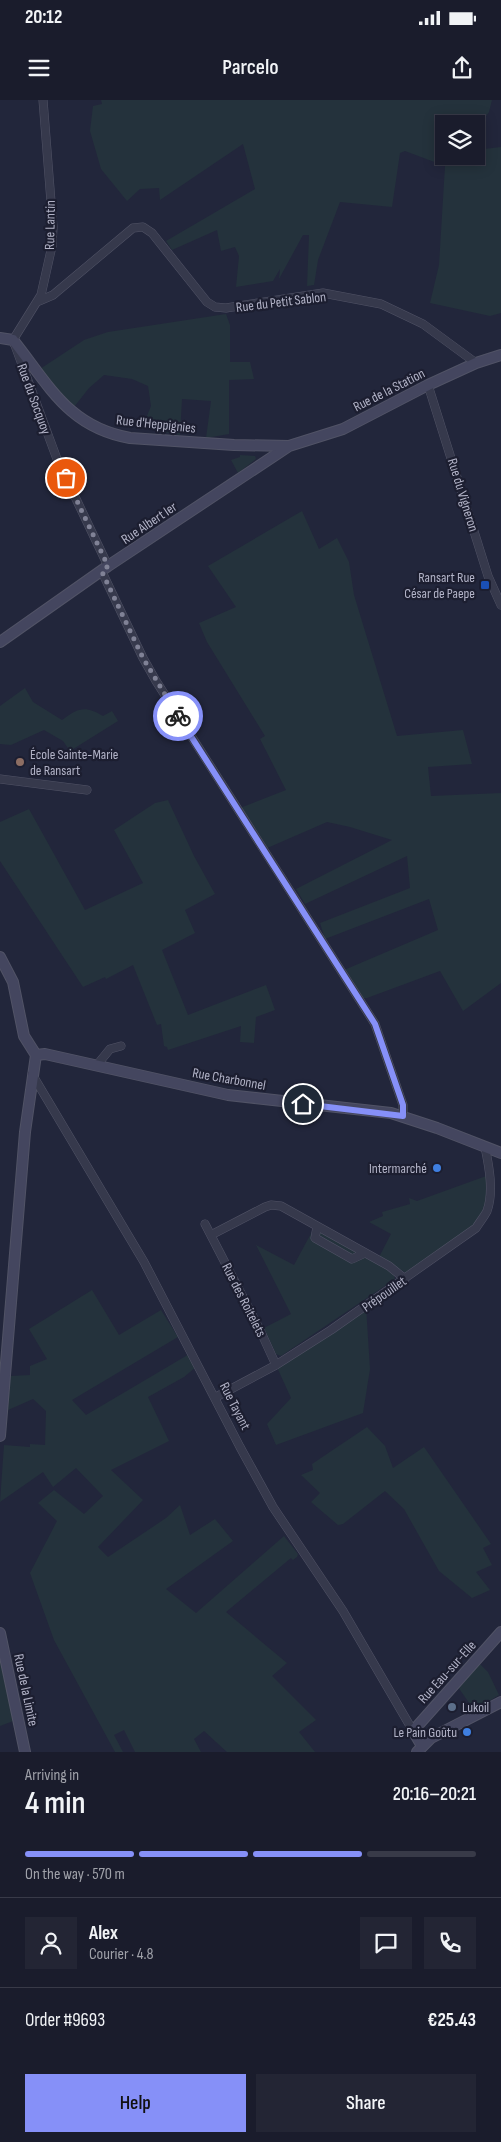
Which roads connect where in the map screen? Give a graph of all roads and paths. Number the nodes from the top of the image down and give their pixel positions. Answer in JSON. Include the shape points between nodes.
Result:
{"nodes":[{"id":1,"x":43,"y":100,"type":"edge"},
{"id":2,"x":39,"y":300,"type":"junction"},
{"id":3,"x":0,"y":338,"type":"edge"},
{"id":4,"x":13,"y":340,"type":"junction"},
{"id":5,"x":501,"y":355,"type":"edge"},
{"id":6,"x":476,"y":363,"type":"junction"},
{"id":7,"x":428,"y":385,"type":"junction"},
{"id":8,"x":289,"y":446,"type":"junction"},
{"id":9,"x":105,"y":569,"type":"junction"},
{"id":10,"x":501,"y":605,"type":"edge"},
{"id":11,"x":0,"y":642,"type":"edge"},
{"id":12,"x":0,"y":779,"type":"edge"},
{"id":13,"x":87,"y":790,"type":"dead end"},
{"id":14,"x":0,"y":957,"type":"edge"},
{"id":15,"x":121,"y":1046,"type":"dead end"},
{"id":16,"x":36,"y":1055,"type":"junction"},
{"id":17,"x":97,"y":1065,"type":"junction"},
{"id":18,"x":32,"y":1073,"type":"junction"},
{"id":19,"x":403,"y":1116,"type":"junction"},
{"id":20,"x":485,"y":1146,"type":"junction"},
{"id":21,"x":501,"y":1153,"type":"edge"},
{"id":22,"x":205,"y":1224,"type":"dead end"},
{"id":23,"x":211,"y":1235,"type":"junction"},
{"id":24,"x":405,"y":1279,"type":"junction"},
{"id":25,"x":276,"y":1365,"type":"junction"},
{"id":26,"x":216,"y":1398,"type":"junction"},
{"id":27,"x":0,"y":1436,"type":"edge"},
{"id":28,"x":501,"y":1632,"type":"edge"},
{"id":29,"x":0,"y":1633,"type":"edge"},
{"id":30,"x":501,"y":1702,"type":"edge"},
{"id":31,"x":413,"y":1731,"type":"junction"},
{"id":32,"x":420,"y":1749,"type":"edge"},
{"id":33,"x":25,"y":1752,"type":"edge"}],
"edges":[{"from":1,"to":2,"type":"street","name":"Rue Lantin","via":[[53,228]]},
{"from":2,"to":4,"type":"street","name":"Rue Lantin"},
{"from":2,"to":6,"type":"street","name":"Rue du Petit Sablon","via":[[53,295],[133,228],[143,227],[152,233],[207,302],[215,307],[323,293],[381,304],[423,324]]},
{"from":3,"to":4,"type":"street"},
{"from":4,"to":8,"type":"street","name":"Rue d'Heppignies","via":[[66,407],[94,427],[113,435]]},
{"from":4,"to":9,"type":"street","name":"Rue du Socquoy","via":[[57,459]]},
{"from":5,"to":6,"type":"street","name":"Rue de la Station"},
{"from":6,"to":7,"type":"street","name":"Rue de la Station"},
{"from":7,"to":8,"type":"street","name":"Rue de la Station","via":[[343,429]]},
{"from":7,"to":10,"type":"street","name":"Rue du Vigneron","via":[[488,576]]},
{"from":8,"to":9,"type":"street","name":"Rue Albert Ier"},
{"from":9,"to":11,"type":"street","name":"Rue Albert Ier"},
{"from":9,"to":19,"type":"street","name":"Rue du Socquoy","via":[[156,681],[375,1024],[403,1105]]},
{"from":12,"to":13,"type":"street"},
{"from":14,"to":16,"type":"street","via":[[13,982],[24,1036]]},
{"from":15,"to":17,"type":"street","via":[[110,1049]]},
{"from":16,"to":17,"type":"street","name":"Rue Charbonnel"},
{"from":16,"to":18,"type":"street"},
{"from":17,"to":19,"type":"street","name":"Rue Charbonnel","via":[[228,1095]]},
{"from":18,"to":26,"type":"street","name":"Rue Tayant","via":[[144,1262]]},
{"from":18,"to":27,"type":"street","via":[[24,1132]]},
{"from":19,"to":20,"type":"street","name":"Rue Charbonnel"},
{"from":20,"to":21,"type":"street","name":"Rue Charbonnel"},
{"from":20,"to":24,"type":"street","name":"Prépouillet","via":[[490,1190],[487,1211],[476,1228]]},
{"from":22,"to":23,"type":"street","name":"Rue des Roitelets"},
{"from":23,"to":24,"type":"street","via":[[271,1205],[281,1206],[317,1227],[316,1238],[352,1259],[365,1253]]},
{"from":23,"to":25,"type":"street","name":"Rue des Roitelets"},
{"from":24,"to":25,"type":"street","name":"Prépouillet"},
{"from":25,"to":26,"type":"street","name":"Prépouillet"},
{"from":26,"to":31,"type":"street","name":"Rue Tayant","via":[[273,1507],[343,1611]]},
{"from":28,"to":31,"type":"street","name":"Rue Eau-sur-Elle"},
{"from":29,"to":33,"type":"street","name":"Rue de la Limite"},
{"from":30,"to":32,"type":"street","via":[[431,1738]]},
{"from":31,"to":32,"type":"street","name":"Rue Tayant"}]}
